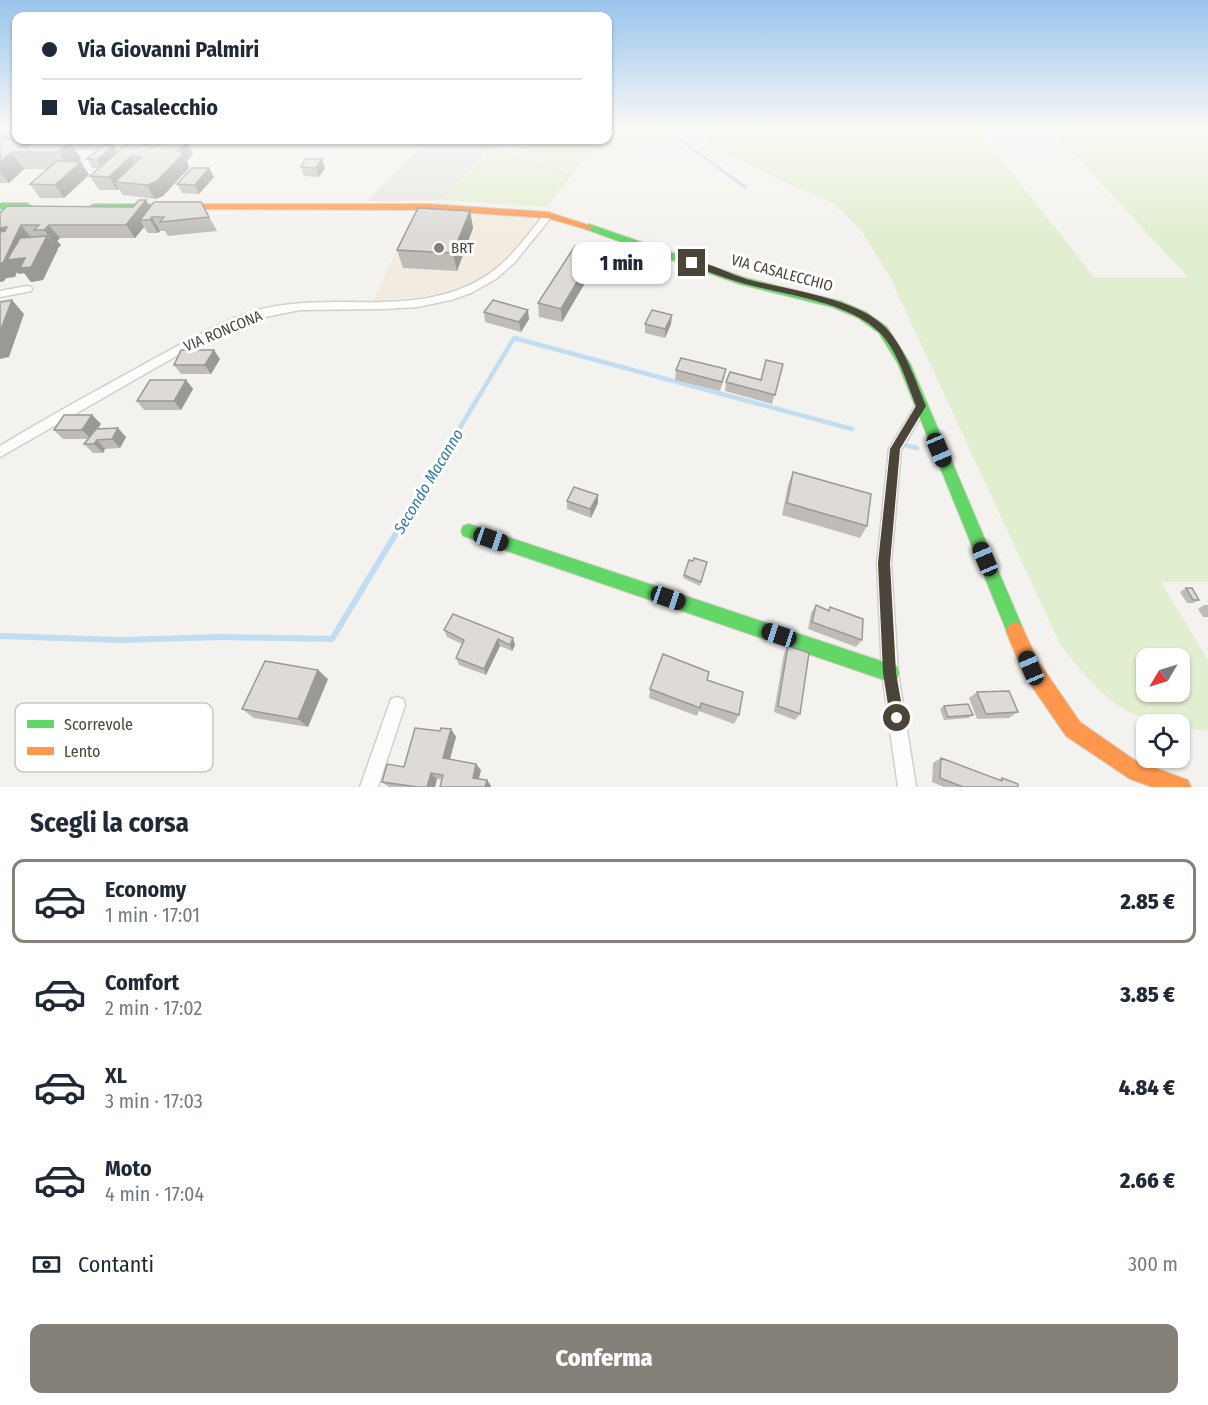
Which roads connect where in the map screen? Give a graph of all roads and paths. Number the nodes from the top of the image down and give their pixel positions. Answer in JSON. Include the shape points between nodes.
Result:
{"nodes":[{"id":1,"x":0,"y":206,"type":"edge"},
{"id":2,"x":41,"y":206,"type":"edge"},
{"id":3,"x":76,"y":207,"type":"edge"},
{"id":4,"x":548,"y":215,"type":"junction"},
{"id":5,"x":27,"y":289,"type":"dead end"},
{"id":6,"x":0,"y":294,"type":"edge"},
{"id":7,"x":921,"y":406,"type":"junction"},
{"id":8,"x":0,"y":452,"type":"edge"},
{"id":9,"x":469,"y":531,"type":"dead end"},
{"id":10,"x":890,"y":673,"type":"junction"},
{"id":11,"x":397,"y":705,"type":"dead end"},
{"id":12,"x":369,"y":787,"type":"edge"},
{"id":13,"x":907,"y":787,"type":"edge"},
{"id":14,"x":1181,"y":787,"type":"edge"}],
"edges":[{"from":1,"to":2,"type":"street"},
{"from":3,"to":4,"type":"street","name":"VIA CASALECCHIO","via":[[430,207]]},
{"from":4,"to":7,"type":"street","name":"VIA CASALECCHIO","via":[[743,281],[836,304],[862,315],[883,330],[904,363]]},
{"from":4,"to":8,"type":"street","name":"VIA RONCONA","via":[[522,248],[482,283],[422,302],[324,305],[251,316],[173,353]]},
{"from":5,"to":6,"type":"street"},
{"from":7,"to":10,"type":"street","via":[[895,449],[884,563]]},
{"from":7,"to":14,"type":"street","name":"VIA CASALECCHIO","via":[[1031,668],[1073,729],[1130,769]]},
{"from":9,"to":10,"type":"street"},
{"from":10,"to":13,"type":"street"},
{"from":11,"to":12,"type":"street"}]}
